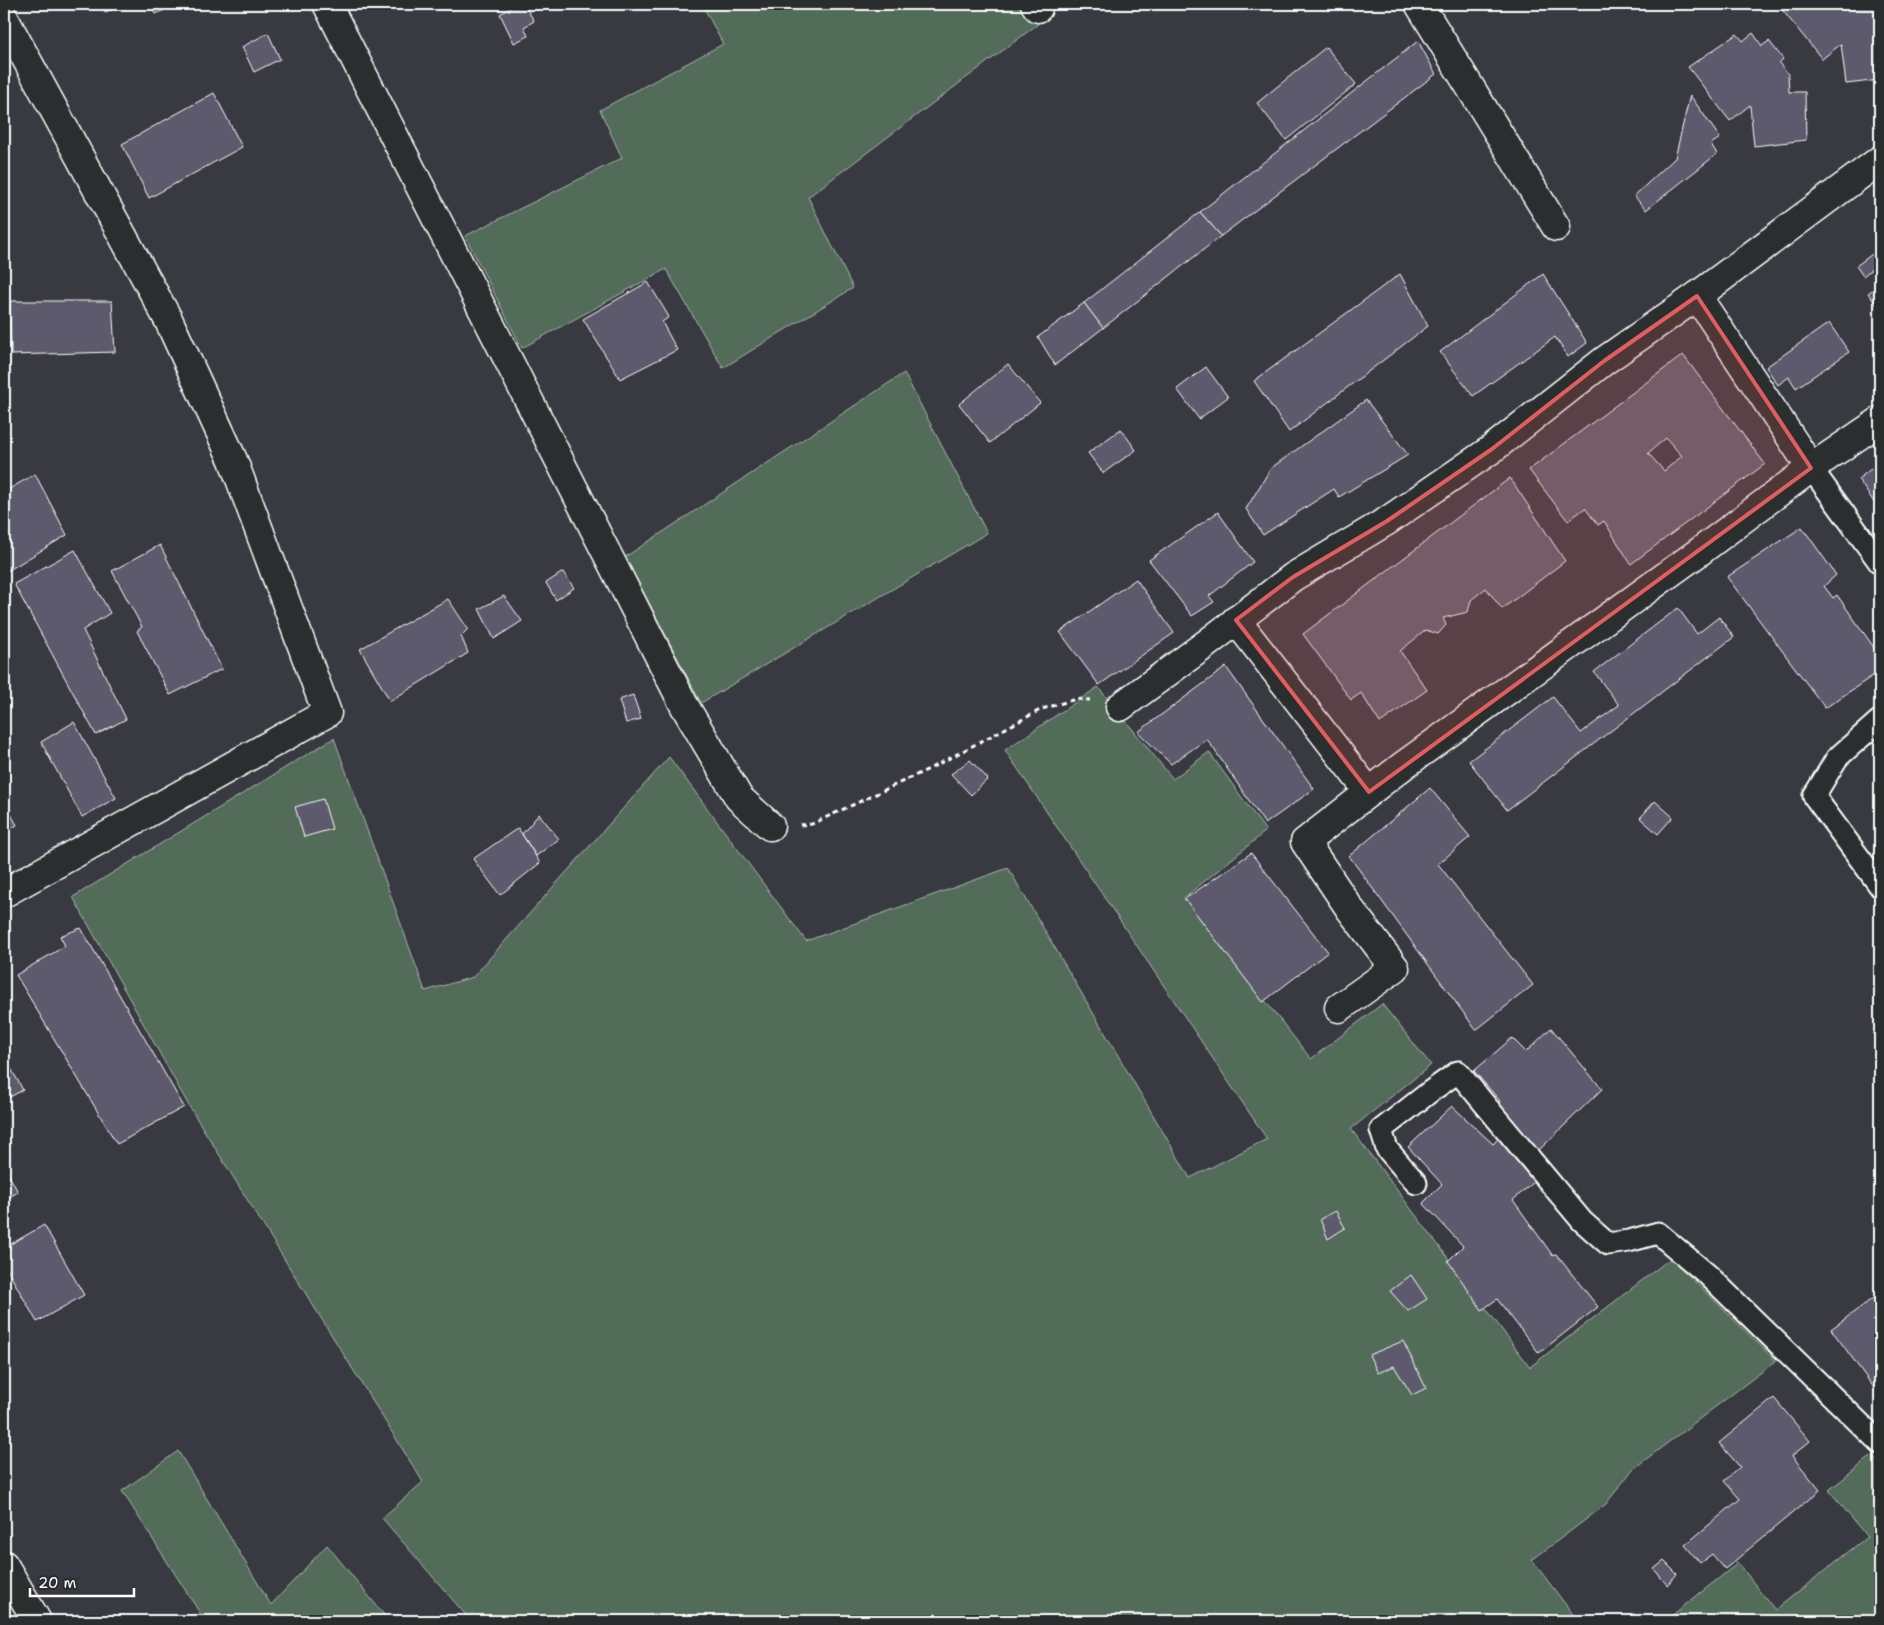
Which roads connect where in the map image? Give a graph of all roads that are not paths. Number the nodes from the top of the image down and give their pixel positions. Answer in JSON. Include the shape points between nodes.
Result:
{"nodes":[{"id":1,"x":327,"y":4,"type":"edge"},
{"id":2,"x":1419,"y":4,"type":"edge"},
{"id":3,"x":4,"y":18,"type":"edge"},
{"id":4,"x":1880,"y":160,"type":"edge"},
{"id":5,"x":1556,"y":226,"type":"dead end"},
{"id":6,"x":1697,"y":296,"type":"junction"},
{"id":7,"x":1880,"y":421,"type":"edge"},
{"id":8,"x":1811,"y":468,"type":"junction"},
{"id":9,"x":1880,"y":563,"type":"edge"},
{"id":10,"x":1236,"y":620,"type":"junction"},
{"id":11,"x":1120,"y":707,"type":"road end"},
{"id":12,"x":1880,"y":720,"type":"edge"},
{"id":13,"x":1369,"y":792,"type":"junction"},
{"id":14,"x":770,"y":826,"type":"road end"},
{"id":15,"x":1880,"y":886,"type":"edge"},
{"id":16,"x":4,"y":894,"type":"edge"},
{"id":17,"x":1339,"y":1008,"type":"dead end"},
{"id":18,"x":1416,"y":1183,"type":"dead end"},
{"id":19,"x":1880,"y":1443,"type":"edge"},
{"id":20,"x":4,"y":1565,"type":"edge"},
{"id":21,"x":38,"y":1621,"type":"edge"}],
"edges":[{"from":1,"to":14,"type":"street","via":[[684,705],[739,798]]},
{"from":2,"to":5,"type":"street"},
{"from":3,"to":16,"type":"street","via":[[168,319],[233,460],[327,712]]},
{"from":4,"to":6,"type":"street"},
{"from":6,"to":8,"type":"street"},
{"from":6,"to":10,"type":"street","via":[[1604,361],[1492,449],[1387,521],[1293,576]]},
{"from":7,"to":8,"type":"street"},
{"from":8,"to":9,"type":"lane"},
{"from":8,"to":13,"type":"street"},
{"from":10,"to":11,"type":"street"},
{"from":10,"to":13,"type":"street"},
{"from":12,"to":15,"type":"lane","via":[[1837,758],[1814,796]]},
{"from":13,"to":17,"type":"street","via":[[1305,842],[1395,968]]},
{"from":18,"to":19,"type":"lane","via":[[1387,1149],[1382,1130],[1458,1072],[1582,1221],[1608,1244],[1658,1233],[1708,1275]]},
{"from":20,"to":21,"type":"street"}]}
